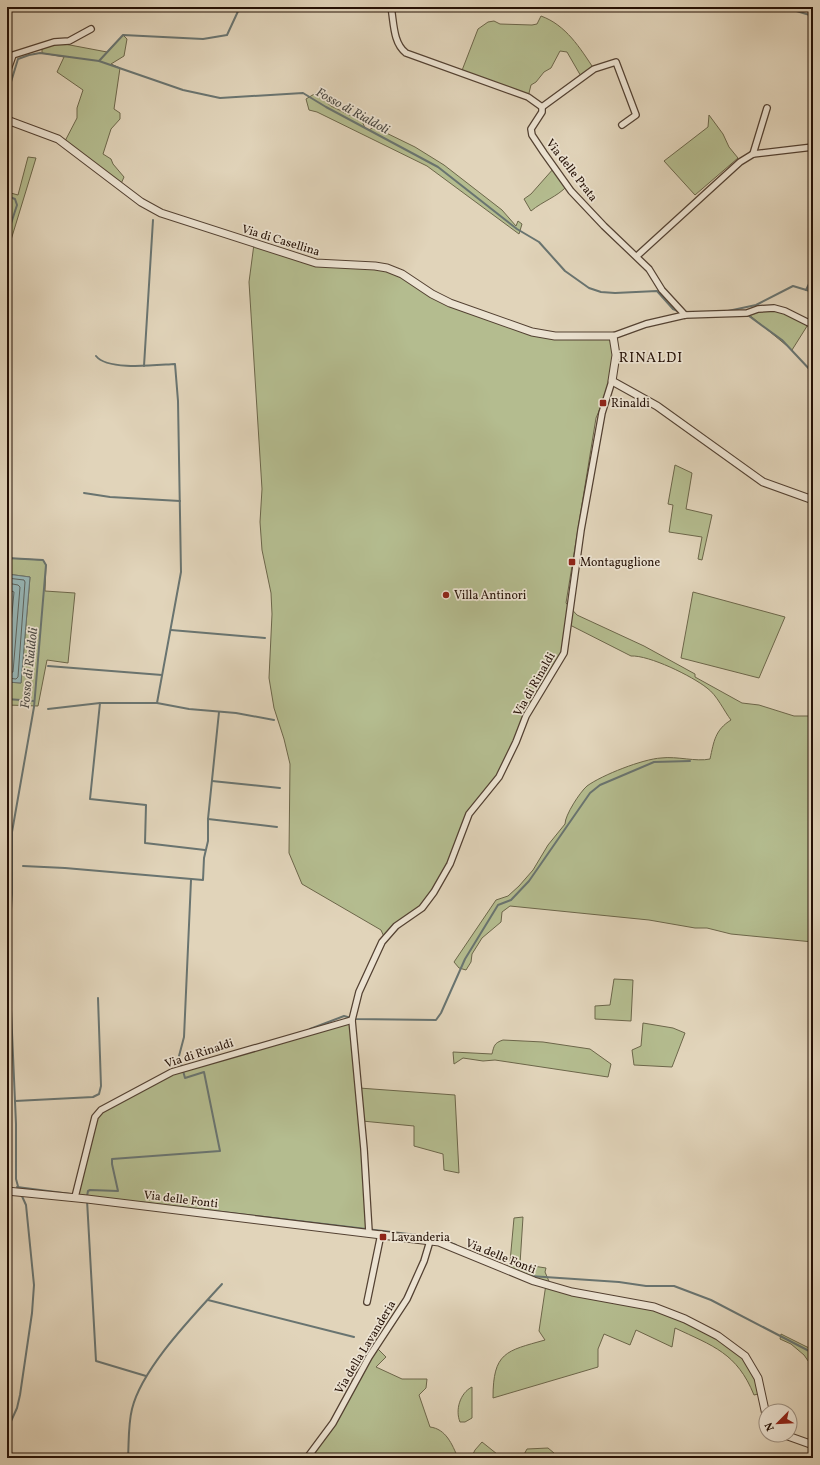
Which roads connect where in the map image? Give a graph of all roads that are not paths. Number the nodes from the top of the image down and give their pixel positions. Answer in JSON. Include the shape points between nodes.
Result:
{"nodes":[{"id":1,"x":391,"y":7,"type":"edge"},
{"id":2,"x":91,"y":29,"type":"dead end"},
{"id":3,"x":7,"y":72,"type":"edge"},
{"id":4,"x":542,"y":107,"type":"junction"},
{"id":5,"x":767,"y":108,"type":"dead end"},
{"id":6,"x":7,"y":121,"type":"edge"},
{"id":7,"x":622,"y":125,"type":"dead end"},
{"id":8,"x":813,"y":147,"type":"edge"},
{"id":9,"x":753,"y":154,"type":"junction"},
{"id":10,"x":636,"y":256,"type":"junction"},
{"id":11,"x":685,"y":315,"type":"junction"},
{"id":12,"x":813,"y":325,"type":"edge"},
{"id":13,"x":613,"y":336,"type":"junction"},
{"id":14,"x":612,"y":381,"type":"junction"},
{"id":15,"x":813,"y":500,"type":"edge"},
{"id":16,"x":352,"y":1020,"type":"junction"},
{"id":17,"x":7,"y":1191,"type":"edge"},
{"id":18,"x":75,"y":1197,"type":"junction"},
{"id":19,"x":369,"y":1232,"type":"junction"},
{"id":20,"x":381,"y":1234,"type":"junction"},
{"id":21,"x":430,"y":1241,"type":"junction"},
{"id":22,"x":366,"y":1302,"type":"dead end"},
{"id":23,"x":763,"y":1403,"type":"edge"},
{"id":24,"x":798,"y":1440,"type":"edge"},
{"id":25,"x":813,"y":1445,"type":"edge"},
{"id":26,"x":307,"y":1458,"type":"edge"}],
"edges":[{"from":1,"to":4,"type":"street","via":[[397,40],[400,48],[406,53],[528,97]]},
{"from":2,"to":3,"type":"street","via":[[69,40],[54,42],[14,55]]},
{"from":4,"to":7,"type":"street","via":[[594,69],[616,62],[636,115]]},
{"from":4,"to":10,"type":"street","name":"Via delle Prata","via":[[542,112],[531,129],[532,135],[571,191]]},
{"from":5,"to":9,"type":"street"},
{"from":6,"to":13,"type":"street","name":"Via di Casellina","via":[[58,139],[140,202],[161,213],[316,263],[387,268],[402,274],[450,303],[532,332],[555,336]]},
{"from":8,"to":9,"type":"street"},
{"from":9,"to":10,"type":"street","via":[[740,162]]},
{"from":10,"to":11,"type":"street","name":"Via delle Prata"},
{"from":11,"to":12,"type":"street","via":[[747,313],[774,308]]},
{"from":11,"to":13,"type":"street","via":[[646,324]]},
{"from":13,"to":14,"type":"street","name":"Via di Rinaldi","via":[[616,355]]},
{"from":14,"to":15,"type":"street","via":[[656,406],[763,482]]},
{"from":14,"to":16,"type":"street","name":"Via di Rinaldi","via":[[602,413],[582,522],[564,653],[526,716],[499,777],[469,814],[450,864],[434,892],[422,908],[396,926],[382,942],[359,992]]},
{"from":16,"to":18,"type":"street","name":"Via di Rinaldi","via":[[172,1072],[101,1110],[96,1116]]},
{"from":16,"to":19,"type":"street","name":"Via di Rinaldi"},
{"from":17,"to":18,"type":"street","name":"Via delle Fonti"},
{"from":18,"to":19,"type":"street","name":"Via delle Fonti"},
{"from":19,"to":20,"type":"street","name":"Via delle Fonti"},
{"from":20,"to":21,"type":"street","name":"Via delle Fonti"},
{"from":20,"to":22,"type":"street"},
{"from":21,"to":23,"type":"street","name":"Via delle Fonti","via":[[439,1242],[534,1281],[572,1292],[654,1308],[691,1322],[718,1336],[745,1356],[758,1378]]},
{"from":21,"to":26,"type":"street","name":"Via della Lavanderia","via":[[407,1299],[369,1357],[333,1423]]},
{"from":24,"to":25,"type":"street"}]}
